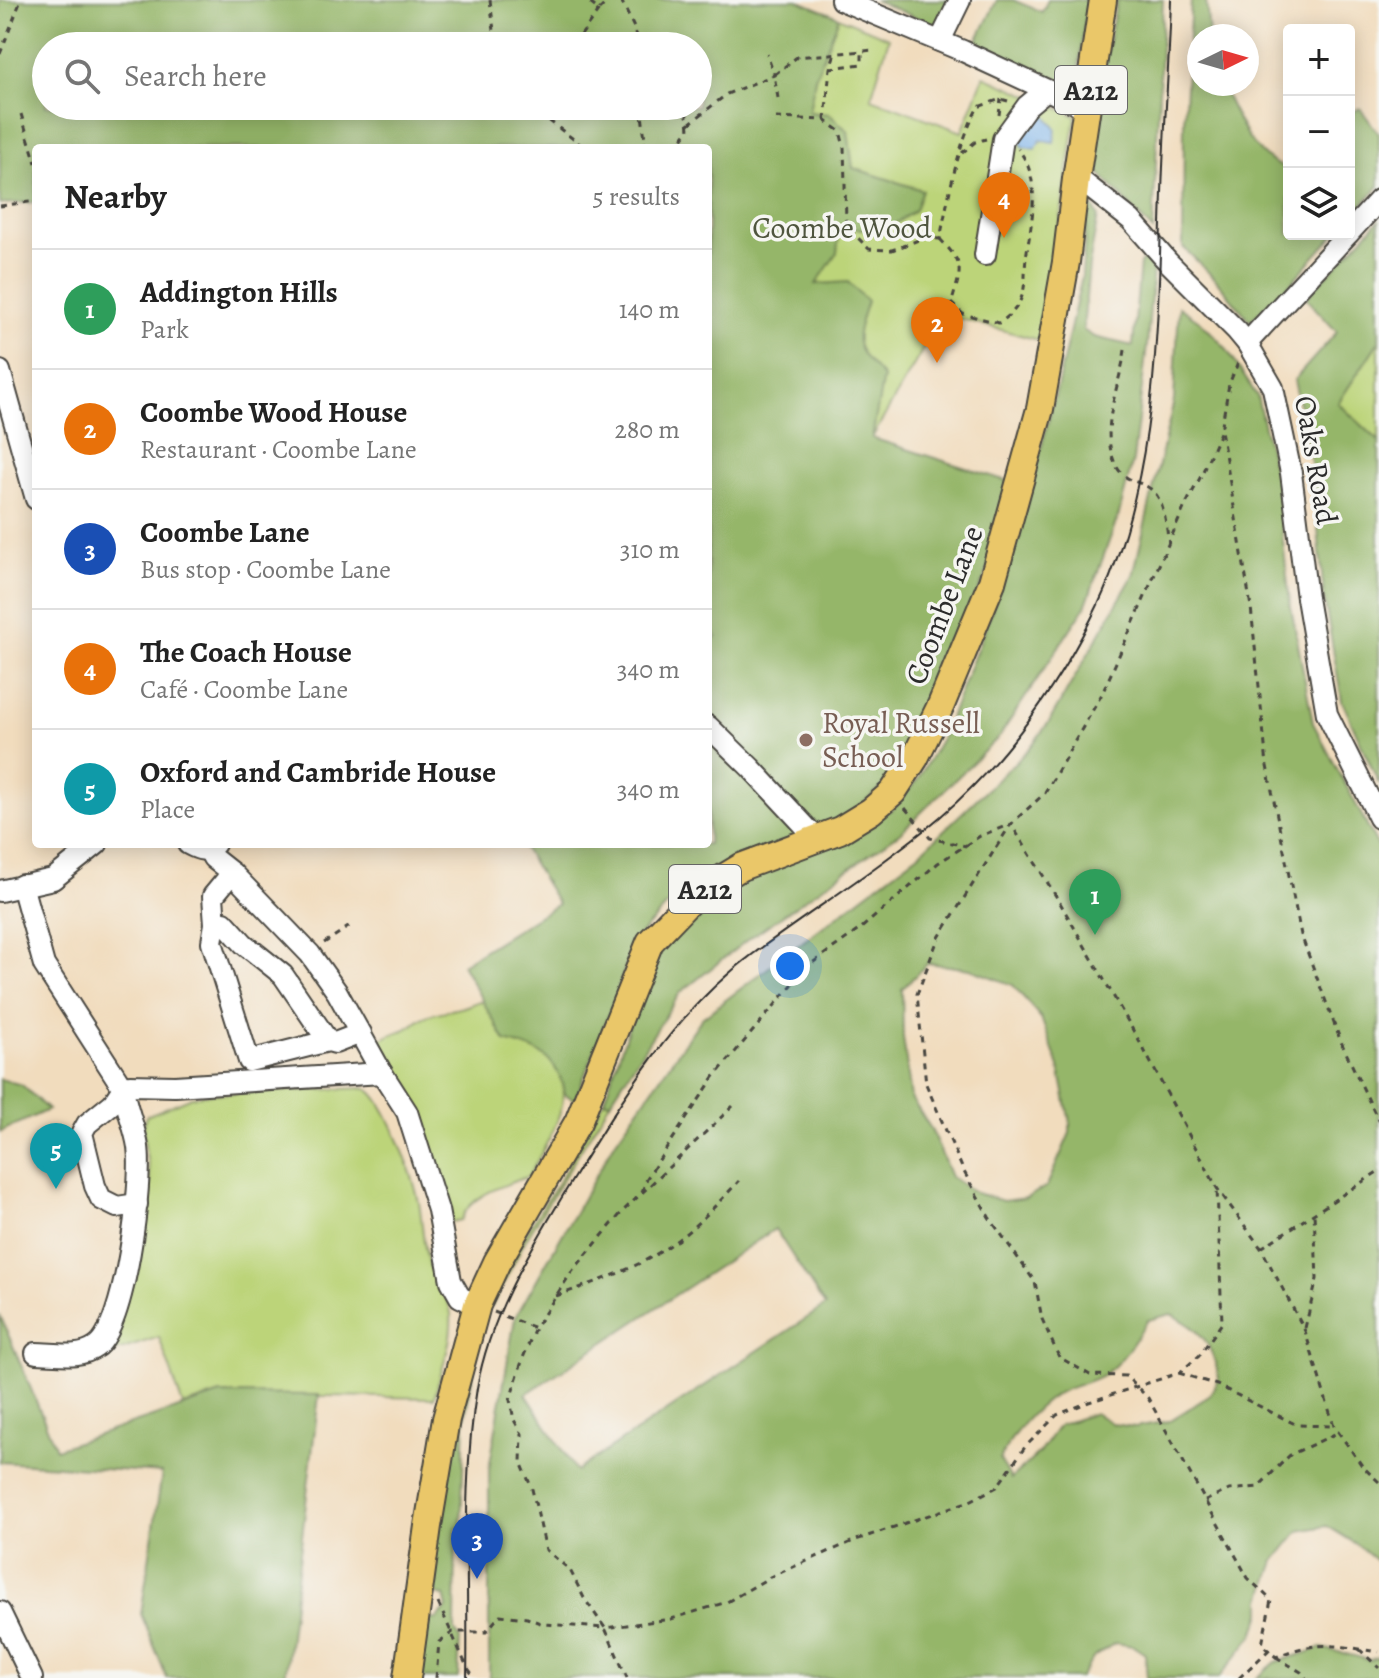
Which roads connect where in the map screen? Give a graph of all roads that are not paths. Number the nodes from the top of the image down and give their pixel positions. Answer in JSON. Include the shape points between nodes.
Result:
{"nodes":[{"id":1,"x":841,"y":0,"type":"edge"},
{"id":2,"x":960,"y":0,"type":"edge"},
{"id":3,"x":1103,"y":0,"type":"edge"},
{"id":4,"x":940,"y":41,"type":"junction"},
{"id":5,"x":1045,"y":91,"type":"junction"},
{"id":6,"x":1088,"y":109,"type":"junction"},
{"id":7,"x":1076,"y":179,"type":"junction"},
{"id":8,"x":1379,"y":200,"type":"edge"},
{"id":9,"x":1355,"y":226,"type":"edge"},
{"id":10,"x":1342,"y":240,"type":"edge"},
{"id":11,"x":985,"y":255,"type":"dead end"},
{"id":12,"x":1247,"y":343,"type":"junction"},
{"id":13,"x":0,"y":371,"type":"edge"},
{"id":14,"x":8,"y":429,"type":"edge"},
{"id":15,"x":32,"y":489,"type":"edge"},
{"id":16,"x":712,"y":730,"type":"edge"},
{"id":17,"x":1379,"y":818,"type":"edge"},
{"id":18,"x":818,"y":840,"type":"junction"},
{"id":19,"x":92,"y":848,"type":"edge"},
{"id":20,"x":212,"y":848,"type":"edge"},
{"id":21,"x":232,"y":873,"type":"junction"},
{"id":22,"x":22,"y":885,"type":"junction"},
{"id":23,"x":0,"y":891,"type":"edge"},
{"id":24,"x":215,"y":924,"type":"junction"},
{"id":25,"x":361,"y":1033,"type":"junction"},
{"id":26,"x":328,"y":1041,"type":"junction"},
{"id":27,"x":382,"y":1073,"type":"junction"},
{"id":28,"x":123,"y":1088,"type":"junction"},
{"id":29,"x":137,"y":1204,"type":"junction"},
{"id":30,"x":477,"y":1305,"type":"junction"},
{"id":31,"x":36,"y":1353,"type":"dead end"},
{"id":32,"x":0,"y":1612,"type":"edge"},
{"id":33,"x":32,"y":1678,"type":"edge"},
{"id":34,"x":407,"y":1678,"type":"edge"}],
"edges":[{"from":1,"to":4,"type":"street"},
{"from":2,"to":4,"type":"street"},
{"from":3,"to":6,"type":"main road","number":"A212"},
{"from":4,"to":5,"type":"street"},
{"from":5,"to":6,"type":"street"},
{"from":5,"to":11,"type":"street","via":[[1003,139]]},
{"from":6,"to":7,"type":"main road","number":"A212"},
{"from":7,"to":12,"type":"street","name":"Oaks Road","via":[[1131,220]]},
{"from":7,"to":18,"type":"main road","name":"Coombe Lane","number":"A212","via":[[1040,409],[992,582],[941,705],[893,792]]},
{"from":8,"to":9,"type":"street"},
{"from":10,"to":12,"type":"street"},
{"from":12,"to":17,"type":"street","name":"Oaks Road","via":[[1273,388],[1327,714]]},
{"from":13,"to":14,"type":"street"},
{"from":14,"to":15,"type":"street"},
{"from":16,"to":18,"type":"street"},
{"from":18,"to":30,"type":"main road","name":"Coombe Lane","number":"A212","via":[[741,867],[695,895],[650,942],[578,1122]]},
{"from":19,"to":22,"type":"street","via":[[53,879]]},
{"from":20,"to":21,"type":"street","via":[[213,858]]},
{"from":21,"to":24,"type":"street","via":[[213,896]]},
{"from":21,"to":25,"type":"street","via":[[310,954]]},
{"from":22,"to":23,"type":"street"},
{"from":22,"to":28,"type":"street","via":[[44,965]]},
{"from":24,"to":26,"type":"street","via":[[224,922],[283,975]]},
{"from":24,"to":26,"type":"street","via":[[212,942],[249,1061]]},
{"from":25,"to":26,"type":"street"},
{"from":25,"to":27,"type":"street"},
{"from":27,"to":28,"type":"street"},
{"from":27,"to":30,"type":"street","via":[[416,1135],[451,1281],[460,1297]]},
{"from":28,"to":29,"type":"street","via":[[138,1147]]},
{"from":28,"to":29,"type":"street","via":[[82,1136],[101,1199],[117,1207]]},
{"from":29,"to":31,"type":"street","via":[[133,1246],[109,1331],[97,1347],[79,1354]]},
{"from":30,"to":34,"type":"main road","name":"Coombe Lane","number":"A212","via":[[446,1419]]},
{"from":32,"to":33,"type":"street"}]}
